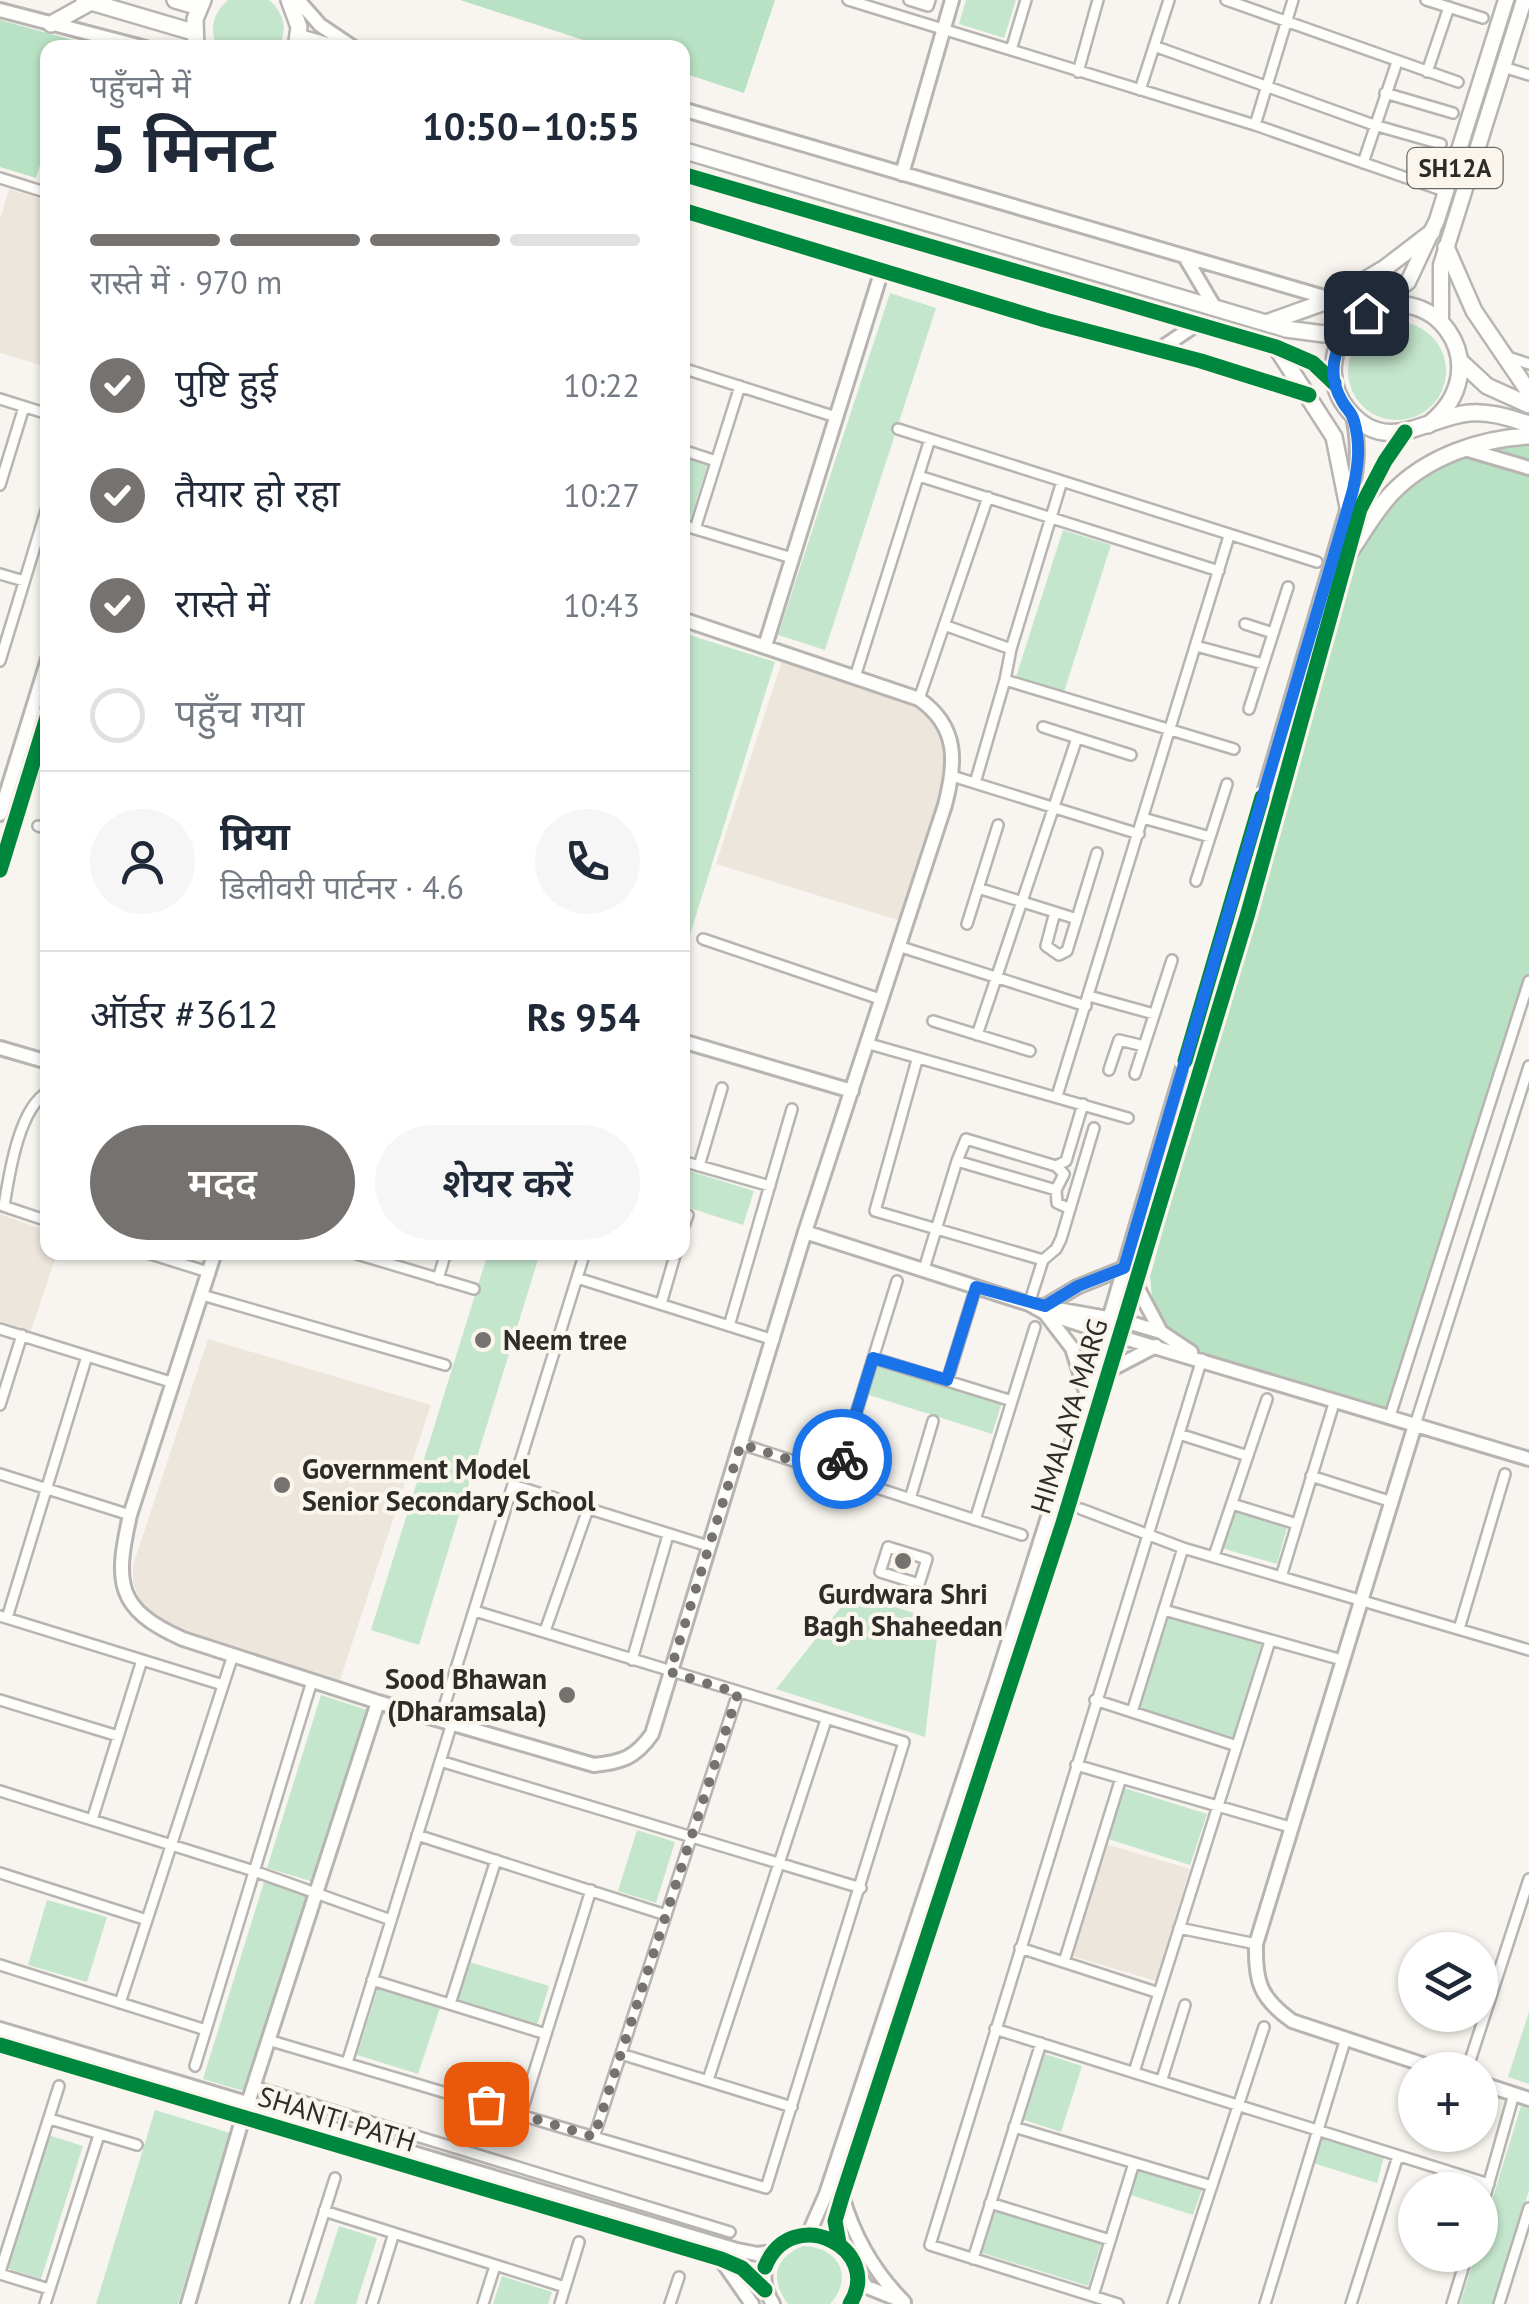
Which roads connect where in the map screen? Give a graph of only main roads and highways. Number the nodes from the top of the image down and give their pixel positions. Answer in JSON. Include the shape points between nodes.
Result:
{"nodes":[{"id":1,"x":175,"y":0,"type":"edge"},
{"id":2,"x":289,"y":0,"type":"edge"},
{"id":3,"x":1506,"y":0,"type":"edge"},
{"id":4,"x":87,"y":1,"type":"edge"},
{"id":5,"x":201,"y":3,"type":"edge"},
{"id":6,"x":1525,"y":4,"type":"edge"},
{"id":7,"x":52,"y":24,"type":"road end"},
{"id":8,"x":195,"y":40,"type":"edge"},
{"id":9,"x":297,"y":40,"type":"edge"},
{"id":10,"x":690,"y":152,"type":"edge"},
{"id":11,"x":690,"y":176,"type":"edge"},
{"id":12,"x":1432,"y":232,"type":"junction"},
{"id":13,"x":1446,"y":247,"type":"junction"},
{"id":14,"x":1360,"y":317,"type":"junction"},
{"id":15,"x":1440,"y":322,"type":"junction"},
{"id":16,"x":1266,"y":323,"type":"junction"},
{"id":17,"x":1276,"y":347,"type":"junction"},
{"id":18,"x":1460,"y":361,"type":"junction"},
{"id":19,"x":1334,"y":384,"type":"junction"},
{"id":20,"x":1529,"y":392,"type":"edge"},
{"id":21,"x":1529,"y":406,"type":"edge"},
{"id":22,"x":1428,"y":424,"type":"junction"},
{"id":23,"x":1529,"y":424,"type":"edge"},
{"id":24,"x":1529,"y":436,"type":"edge"},
{"id":25,"x":1348,"y":507,"type":"road end"},
{"id":26,"x":1346,"y":556,"type":"road end"}],
"edges":[{"from":1,"to":5,"type":"highway"},
{"from":2,"to":9,"type":"highway"},
{"from":3,"to":12,"type":"main road","number":"SH12A"},
{"from":4,"to":7,"type":"highway"},
{"from":4,"to":8,"type":"highway"},
{"from":5,"to":8,"type":"highway"},
{"from":6,"to":13,"type":"main road","number":"SH12A"},
{"from":10,"to":16,"type":"highway"},
{"from":11,"to":17,"type":"highway"},
{"from":12,"to":14,"type":"main road","number":"SH12A","via":[[1408,282]]},
{"from":12,"to":16,"type":"highway","via":[[1331,300]]},
{"from":13,"to":15,"type":"main road","number":"SH12A"},
{"from":13,"to":20,"type":"highway","via":[[1474,312]]},
{"from":14,"to":15,"type":"highway","via":[[1399,305]]},
{"from":14,"to":16,"type":"highway","via":[[1324,334]]},
{"from":14,"to":19,"type":"highway","via":[[1336,349]]},
{"from":15,"to":18,"type":"highway"},
{"from":17,"to":19,"type":"highway","via":[[1313,363]]},
{"from":17,"to":25,"type":"highway","via":[[1334,437]]},
{"from":18,"to":21,"type":"highway","via":[[1487,386]]},
{"from":18,"to":22,"type":"highway","via":[[1454,398]]},
{"from":19,"to":22,"type":"highway","via":[[1353,416],[1368,426],[1405,432]]},
{"from":22,"to":23,"type":"highway","via":[[1485,412]]},
{"from":24,"to":26,"type":"highway","via":[[1443,456],[1394,492]]}]}
